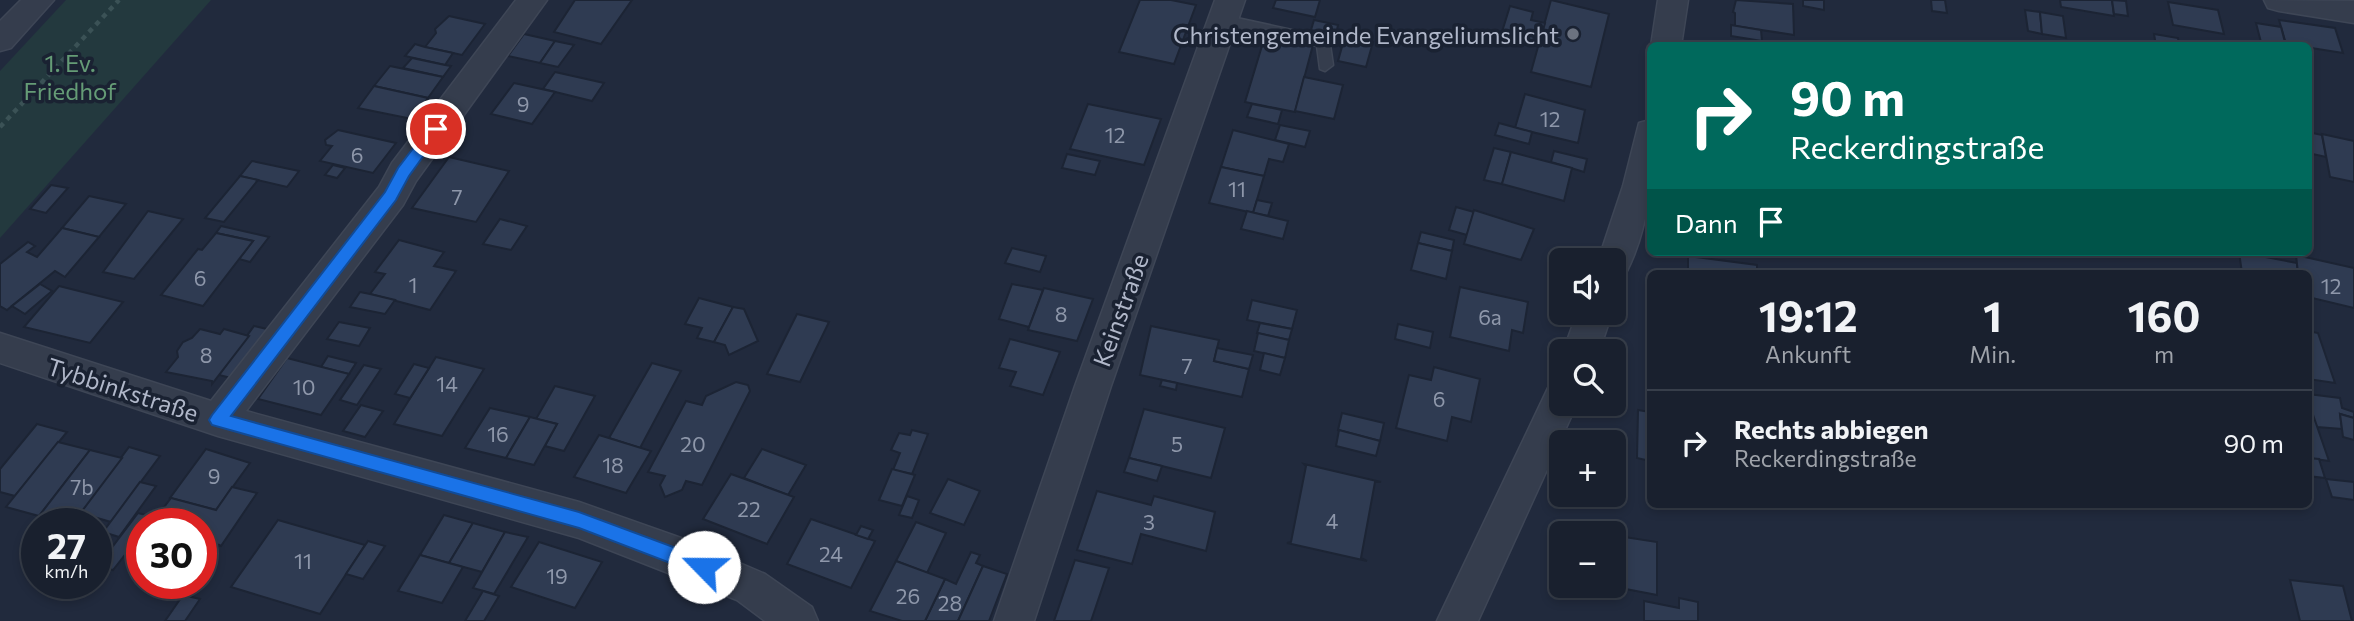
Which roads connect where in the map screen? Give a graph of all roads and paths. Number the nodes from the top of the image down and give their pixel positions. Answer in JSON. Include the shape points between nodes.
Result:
{"nodes":[{"id":1,"x":39,"y":0,"type":"edge"},
{"id":2,"x":119,"y":0,"type":"edge"},
{"id":3,"x":532,"y":0,"type":"edge"},
{"id":4,"x":1673,"y":0,"type":"edge"},
{"id":5,"x":2278,"y":0,"type":"edge"},
{"id":6,"x":1227,"y":10,"type":"edge"},
{"id":7,"x":2354,"y":12,"type":"edge"},
{"id":8,"x":0,"y":40,"type":"edge"},
{"id":9,"x":1667,"y":42,"type":"edge"},
{"id":10,"x":1325,"y":65,"type":"dead end"},
{"id":11,"x":0,"y":127,"type":"edge"},
{"id":12,"x":1647,"y":147,"type":"edge"},
{"id":13,"x":1619,"y":248,"type":"edge"},
{"id":14,"x":0,"y":348,"type":"edge"},
{"id":15,"x":1553,"y":416,"type":"edge"},
{"id":16,"x":218,"y":420,"type":"junction"},
{"id":17,"x":798,"y":621,"type":"edge"},
{"id":18,"x":1014,"y":621,"type":"edge"},
{"id":19,"x":1457,"y":621,"type":"edge"}],
"edges":[{"from":1,"to":8,"type":"street"},
{"from":2,"to":11,"type":"path"},
{"from":3,"to":16,"type":"street","via":[[391,196]]},
{"from":4,"to":9,"type":"street"},
{"from":5,"to":7,"type":"street"},
{"from":6,"to":10,"type":"lane","via":[[1324,42]]},
{"from":6,"to":18,"type":"street","name":"Keinstraße"},
{"from":12,"to":13,"type":"street"},
{"from":14,"to":16,"type":"street","name":"Tybbinkstraße"},
{"from":15,"to":19,"type":"street"},
{"from":16,"to":17,"type":"street","name":"Tybbinkstraße","via":[[579,520],[751,587]]}]}
